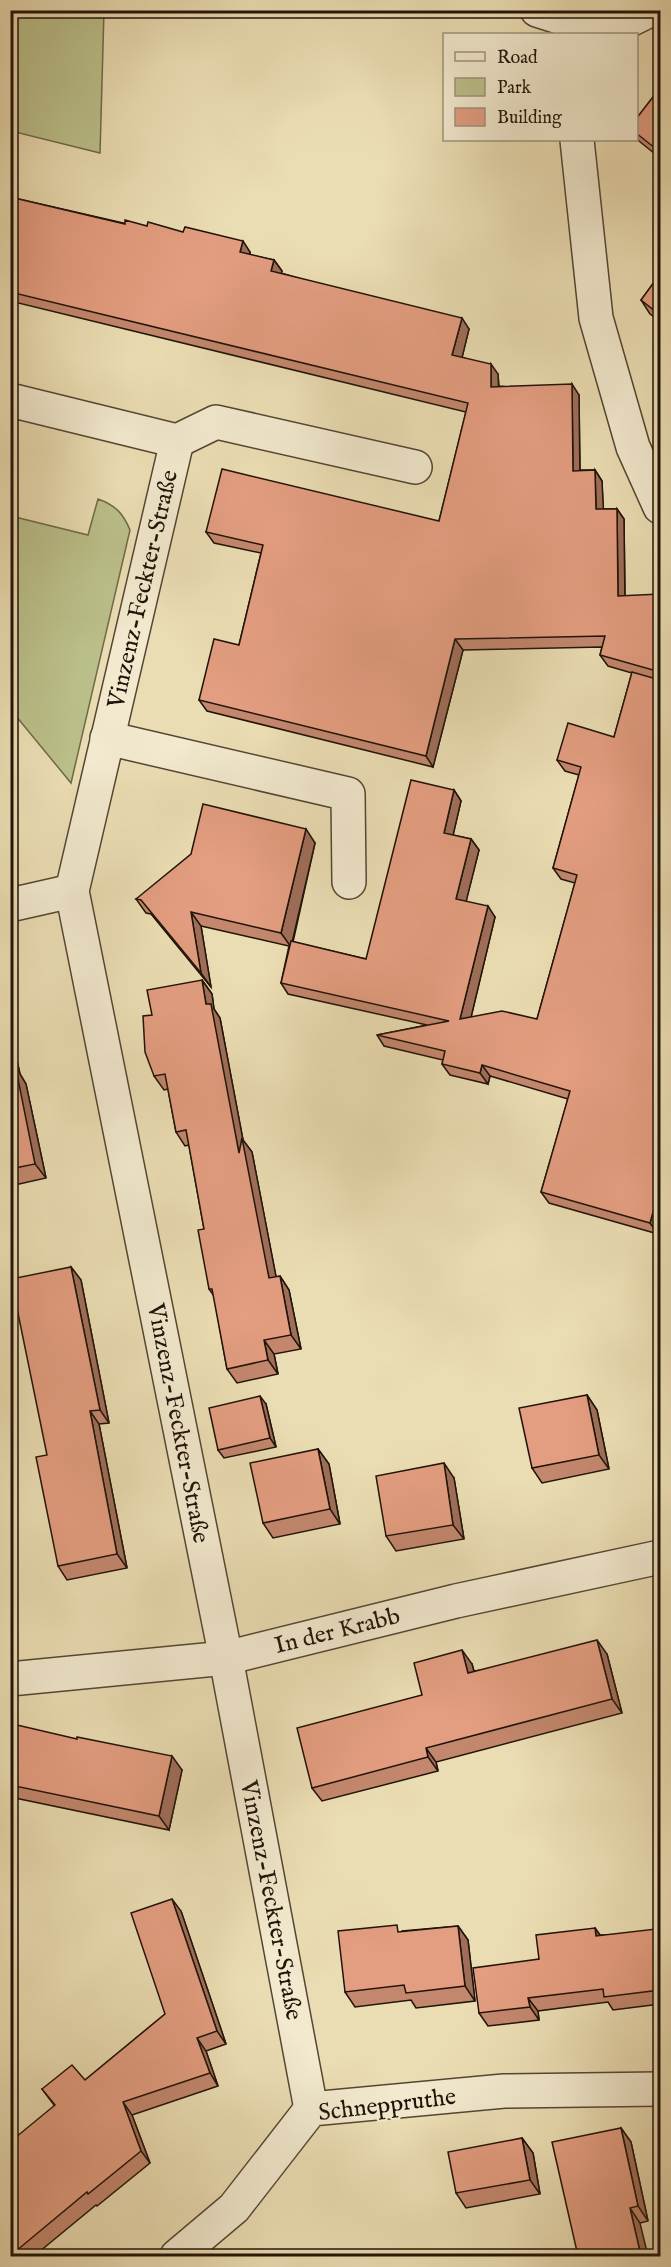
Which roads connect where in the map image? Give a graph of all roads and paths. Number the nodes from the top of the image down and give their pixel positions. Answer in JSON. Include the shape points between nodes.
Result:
{"nodes":[{"id":1,"x":537,"y":10,"type":"edge"},
{"id":2,"x":650,"y":10,"type":"edge"},
{"id":3,"x":601,"y":26,"type":"edge"},
{"id":4,"x":577,"y":141,"type":"edge"},
{"id":5,"x":10,"y":400,"type":"edge"},
{"id":6,"x":177,"y":441,"type":"junction"},
{"id":7,"x":415,"y":467,"type":"dead end"},
{"id":8,"x":660,"y":507,"type":"edge"},
{"id":9,"x":107,"y":738,"type":"junction"},
{"id":10,"x":350,"y":882,"type":"dead end"},
{"id":11,"x":72,"y":891,"type":"junction"},
{"id":12,"x":10,"y":905,"type":"edge"},
{"id":13,"x":660,"y":1557,"type":"edge"},
{"id":14,"x":226,"y":1658,"type":"junction"},
{"id":15,"x":10,"y":1679,"type":"edge"},
{"id":16,"x":660,"y":2089,"type":"edge"},
{"id":17,"x":311,"y":2109,"type":"junction"},
{"id":18,"x":177,"y":2256,"type":"edge"}],
"edges":[{"from":1,"to":3,"type":"street"},
{"from":2,"to":3,"type":"street"},
{"from":4,"to":8,"type":"street","via":[[596,318],[633,447]]},
{"from":5,"to":6,"type":"street","name":"Vinzenz-Feckter-Straße"},
{"from":6,"to":7,"type":"street","name":"Vinzenz-Feckter-Straße","via":[[216,422]]},
{"from":6,"to":9,"type":"street","name":"Vinzenz-Feckter-Straße"},
{"from":9,"to":10,"type":"street","name":"Vinzenz-Feckter-Straße","via":[[348,794]]},
{"from":9,"to":11,"type":"street","name":"Vinzenz-Feckter-Straße"},
{"from":11,"to":12,"type":"street"},
{"from":11,"to":14,"type":"street","name":"Vinzenz-Feckter-Straße"},
{"from":13,"to":14,"type":"street","name":"In der Krabb","via":[[456,1600]]},
{"from":14,"to":15,"type":"street","name":"In der Krabb"},
{"from":14,"to":17,"type":"street","name":"Vinzenz-Feckter-Straße"},
{"from":16,"to":17,"type":"street","name":"Schneppruthe","via":[[504,2091]]},
{"from":17,"to":18,"type":"street","name":"Schneppruthe","via":[[234,2208]]}]}
